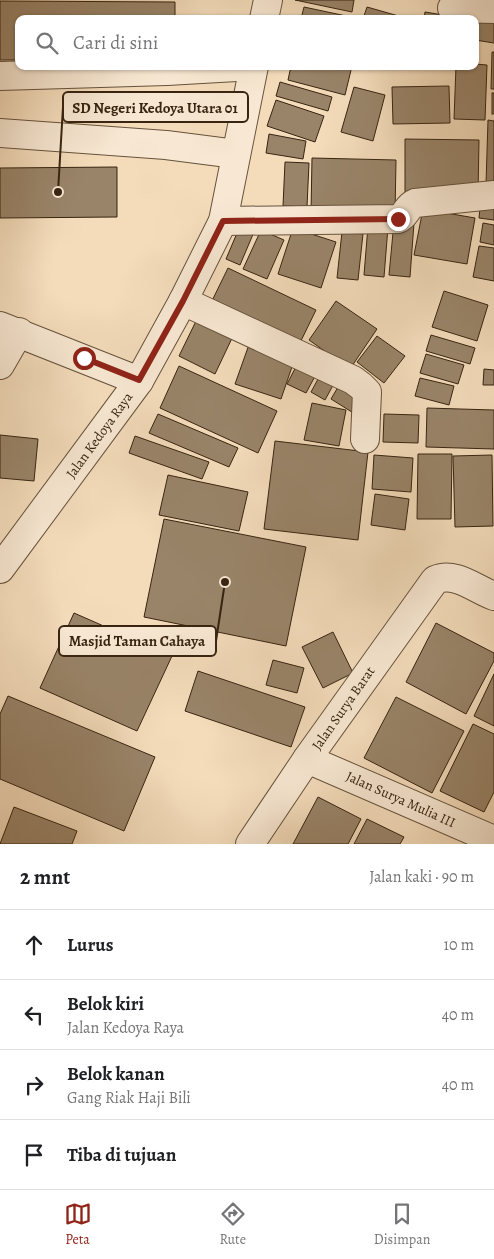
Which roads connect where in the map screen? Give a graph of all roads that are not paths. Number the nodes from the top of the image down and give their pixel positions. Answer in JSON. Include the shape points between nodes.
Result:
{"nodes":[{"id":1,"x":268,"y":0,"type":"edge"},
{"id":2,"x":452,"y":8,"type":"dead end"},
{"id":3,"x":494,"y":9,"type":"edge"},
{"id":4,"x":265,"y":15,"type":"edge"},
{"id":5,"x":184,"y":70,"type":"edge"},
{"id":6,"x":253,"y":70,"type":"edge"},
{"id":7,"x":0,"y":76,"type":"edge"},
{"id":8,"x":0,"y":133,"type":"edge"},
{"id":9,"x":236,"y":154,"type":"junction"},
{"id":10,"x":494,"y":195,"type":"edge"},
{"id":11,"x":223,"y":221,"type":"junction"},
{"id":12,"x":183,"y":301,"type":"junction"},
{"id":13,"x":10,"y":329,"type":"edge"},
{"id":14,"x":0,"y":365,"type":"edge"},
{"id":15,"x":139,"y":380,"type":"junction"},
{"id":16,"x":365,"y":439,"type":"dead end"},
{"id":17,"x":0,"y":569,"type":"edge"},
{"id":18,"x":494,"y":596,"type":"edge"},
{"id":19,"x":307,"y":759,"type":"junction"},
{"id":20,"x":494,"y":840,"type":"edge"},
{"id":21,"x":250,"y":844,"type":"edge"}],
"edges":[{"from":1,"to":4,"type":"street"},
{"from":2,"to":3,"type":"street"},
{"from":5,"to":7,"type":"street"},
{"from":6,"to":9,"type":"street","name":"Jalan Kedoya Raya"},
{"from":8,"to":9,"type":"street","via":[[166,145]]},
{"from":9,"to":11,"type":"street","name":"Jalan Kedoya Raya"},
{"from":10,"to":11,"type":"street","via":[[411,204],[398,219]]},
{"from":11,"to":12,"type":"street","name":"Jalan Kedoya Raya"},
{"from":12,"to":15,"type":"street","name":"Jalan Kedoya Raya"},
{"from":12,"to":16,"type":"street","via":[[361,386],[367,392]]},
{"from":13,"to":14,"type":"street"},
{"from":13,"to":15,"type":"street"},
{"from":15,"to":17,"type":"street","name":"Jalan Kedoya Raya"},
{"from":18,"to":19,"type":"street","name":"Jalan Surya Barat","via":[[454,578],[435,580]]},
{"from":19,"to":20,"type":"street","name":"Jalan Surya Mulia III"},
{"from":19,"to":21,"type":"street","name":"Jalan Surya Barat"}]}
